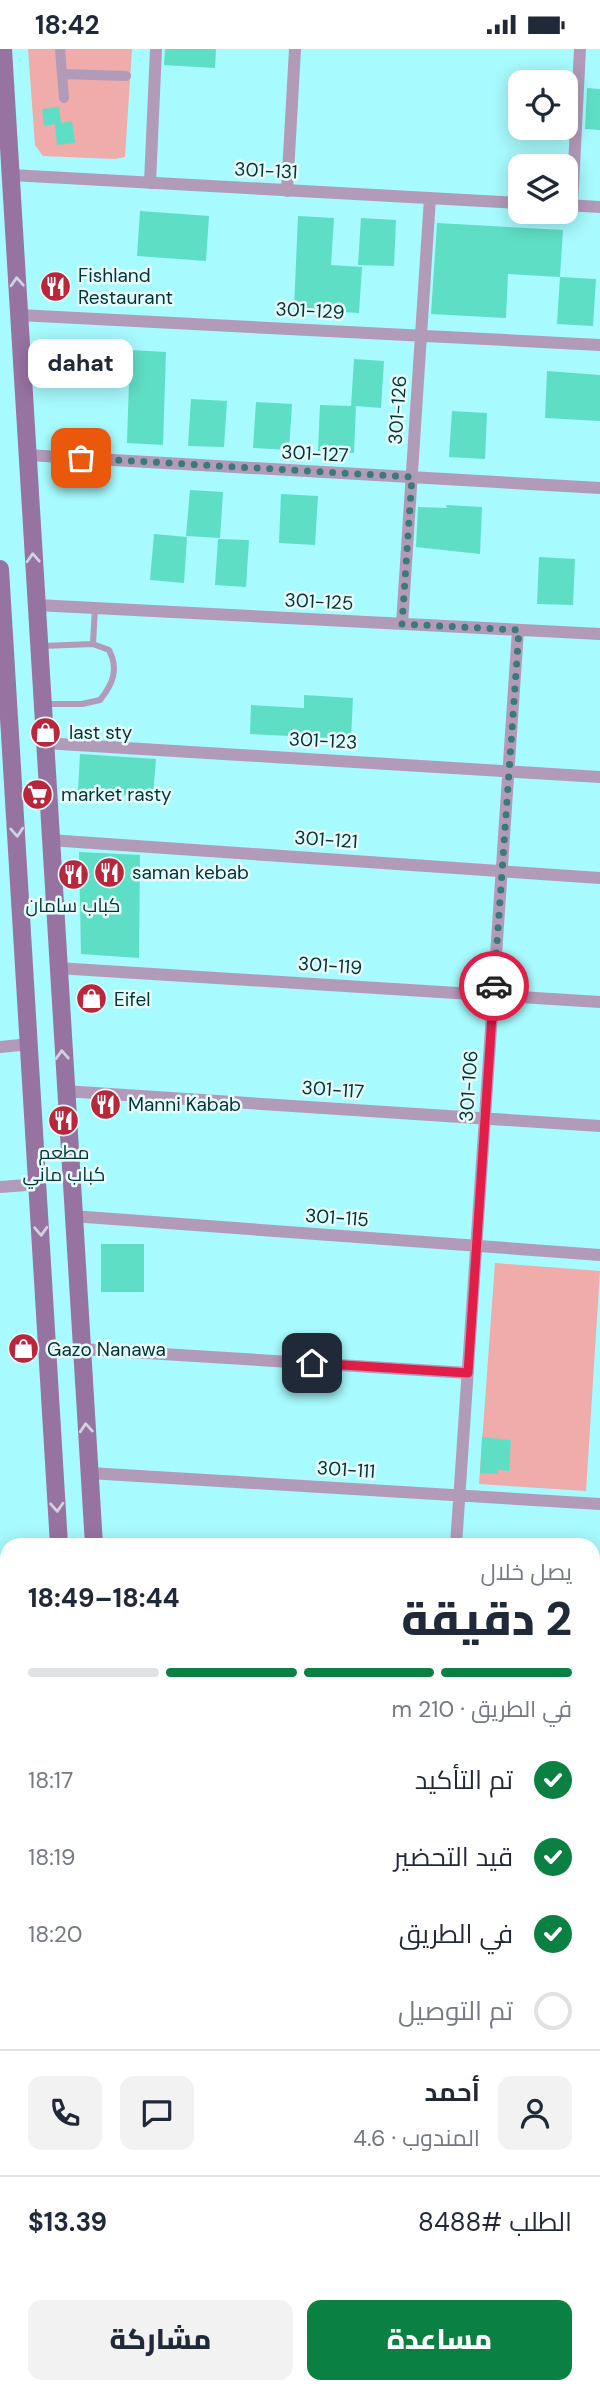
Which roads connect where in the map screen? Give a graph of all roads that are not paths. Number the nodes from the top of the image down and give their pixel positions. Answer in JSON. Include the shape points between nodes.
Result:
{"nodes":[{"id":1,"x":4,"y":49,"type":"edge"},
{"id":2,"x":60,"y":49,"type":"edge"},
{"id":3,"x":156,"y":49,"type":"edge"},
{"id":4,"x":295,"y":49,"type":"edge"},
{"id":5,"x":580,"y":49,"type":"edge"},
{"id":6,"x":62,"y":73,"type":"junction"},
{"id":7,"x":126,"y":76,"type":"dead end"},
{"id":8,"x":64,"y":98,"type":"dead end"},
{"id":9,"x":573,"y":154,"type":"edge"},
{"id":10,"x":11,"y":175,"type":"junction"},
{"id":11,"x":150,"y":183,"type":"junction"},
{"id":12,"x":287,"y":191,"type":"junction"},
{"id":13,"x":430,"y":198,"type":"junction"},
{"id":14,"x":508,"y":202,"type":"edge"},
{"id":15,"x":578,"y":206,"type":"edge"},
{"id":16,"x":600,"y":207,"type":"edge"},
{"id":17,"x":19,"y":315,"type":"junction"},
{"id":18,"x":421,"y":335,"type":"junction"},
{"id":19,"x":600,"y":345,"type":"edge"},
{"id":20,"x":27,"y":455,"type":"junction"},
{"id":21,"x":412,"y":477,"type":"junction"},
{"id":22,"x":600,"y":488,"type":"edge"},
{"id":23,"x":0,"y":569,"type":"edge"},
{"id":24,"x":36,"y":605,"type":"junction"},
{"id":25,"x":95,"y":608,"type":"junction"},
{"id":26,"x":1,"y":609,"type":"edge"},
{"id":27,"x":402,"y":624,"type":"junction"},
{"id":28,"x":519,"y":630,"type":"junction"},
{"id":29,"x":600,"y":634,"type":"edge"},
{"id":30,"x":93,"y":644,"type":"junction"},
{"id":31,"x":38,"y":647,"type":"junction"},
{"id":32,"x":41,"y":704,"type":"junction"},
{"id":33,"x":6,"y":743,"type":"edge"},
{"id":34,"x":44,"y":744,"type":"junction"},
{"id":35,"x":509,"y":770,"type":"junction"},
{"id":36,"x":600,"y":777,"type":"edge"},
{"id":37,"x":47,"y":794,"type":"junction"},
{"id":38,"x":14,"y":796,"type":"junction"},
{"id":39,"x":50,"y":840,"type":"junction"},
{"id":40,"x":502,"y":870,"type":"junction"},
{"id":41,"x":600,"y":878,"type":"edge"},
{"id":42,"x":57,"y":968,"type":"junction"},
{"id":43,"x":494,"y":995,"type":"junction"},
{"id":44,"x":600,"y":1002,"type":"edge"},
{"id":45,"x":30,"y":1044,"type":"junction"},
{"id":46,"x":0,"y":1047,"type":"edge"},
{"id":47,"x":64,"y":1091,"type":"junction"},
{"id":48,"x":485,"y":1118,"type":"junction"},
{"id":49,"x":600,"y":1126,"type":"edge"},
{"id":50,"x":38,"y":1184,"type":"junction"},
{"id":51,"x":0,"y":1187,"type":"edge"},
{"id":52,"x":72,"y":1216,"type":"junction"},
{"id":53,"x":477,"y":1247,"type":"junction"},
{"id":54,"x":600,"y":1255,"type":"edge"},
{"id":55,"x":81,"y":1349,"type":"junction"},
{"id":56,"x":468,"y":1373,"type":"junction"},
{"id":57,"x":89,"y":1473,"type":"junction"},
{"id":58,"x":460,"y":1496,"type":"junction"},
{"id":59,"x":600,"y":1504,"type":"edge"},
{"id":60,"x":60,"y":1538,"type":"edge"},
{"id":61,"x":94,"y":1538,"type":"edge"},
{"id":62,"x":457,"y":1538,"type":"edge"}],
"edges":[{"from":1,"to":10,"type":"main road"},
{"from":2,"to":6,"type":"street"},
{"from":3,"to":11,"type":"street"},
{"from":4,"to":12,"type":"street"},
{"from":5,"to":9,"type":"street"},
{"from":6,"to":7,"type":"street"},
{"from":6,"to":8,"type":"street"},
{"from":10,"to":11,"type":"street","name":"301-131"},
{"from":17,"to":10,"type":"main road","one_way":true},
{"from":11,"to":12,"type":"street","name":"301-131"},
{"from":12,"to":13,"type":"street","name":"301-131"},
{"from":13,"to":14,"type":"street","name":"301-131"},
{"from":13,"to":18,"type":"street","name":"301-126"},
{"from":15,"to":16,"type":"street"},
{"from":17,"to":18,"type":"street","name":"301-129"},
{"from":17,"to":20,"type":"main road"},
{"from":18,"to":19,"type":"street","name":"301-129"},
{"from":18,"to":21,"type":"street","name":"301-126"},
{"from":20,"to":21,"type":"street","name":"301-127"},
{"from":24,"to":20,"type":"main road","one_way":true},
{"from":21,"to":22,"type":"street","name":"301-127"},
{"from":21,"to":27,"type":"street","name":"301-126"},
{"from":23,"to":26,"type":"main road"},
{"from":24,"to":25,"type":"street","name":"301-125"},
{"from":24,"to":31,"type":"main road"},
{"from":25,"to":27,"type":"street","name":"301-125"},
{"from":25,"to":30,"type":"lane"},
{"from":26,"to":33,"type":"main road"},
{"from":27,"to":28,"type":"street","name":"301-125"},
{"from":28,"to":29,"type":"street","name":"301-125"},
{"from":28,"to":35,"type":"street","name":"301-106"},
{"from":30,"to":31,"type":"lane"},
{"from":30,"to":32,"type":"lane","via":[[109,650],[115,662],[110,688],[100,700]]},
{"from":31,"to":32,"type":"main road"},
{"from":32,"to":34,"type":"main road"},
{"from":33,"to":38,"type":"main road"},
{"from":34,"to":35,"type":"street","name":"301-123"},
{"from":34,"to":37,"type":"main road"},
{"from":35,"to":36,"type":"street","name":"301-123"},
{"from":35,"to":40,"type":"street","name":"301-106"},
{"from":37,"to":38,"type":"main road"},
{"from":37,"to":39,"type":"main road"},
{"from":38,"to":45,"type":"main road","one_way":true},
{"from":39,"to":40,"type":"street","name":"301-121"},
{"from":39,"to":42,"type":"main road"},
{"from":40,"to":41,"type":"street","name":"301-121"},
{"from":40,"to":43,"type":"street","name":"301-106"},
{"from":42,"to":43,"type":"street","name":"301-119"},
{"from":47,"to":42,"type":"main road","one_way":true},
{"from":43,"to":44,"type":"street","name":"301-119"},
{"from":43,"to":48,"type":"street","name":"301-106"},
{"from":45,"to":46,"type":"street"},
{"from":45,"to":50,"type":"main road"},
{"from":47,"to":48,"type":"street","name":"301-117"},
{"from":47,"to":52,"type":"main road"},
{"from":48,"to":49,"type":"street","name":"301-117"},
{"from":48,"to":53,"type":"street","name":"301-106"},
{"from":50,"to":51,"type":"street"},
{"from":50,"to":60,"type":"main road","one_way":true},
{"from":52,"to":53,"type":"street","name":"301-115"},
{"from":52,"to":55,"type":"main road"},
{"from":53,"to":54,"type":"street","name":"301-115"},
{"from":53,"to":56,"type":"street","name":"301-106"},
{"from":55,"to":56,"type":"street"},
{"from":57,"to":55,"type":"main road","one_way":true},
{"from":56,"to":58,"type":"street","name":"301-106"},
{"from":57,"to":58,"type":"street","name":"301-111"},
{"from":57,"to":61,"type":"main road"},
{"from":58,"to":59,"type":"street","name":"301-111"},
{"from":58,"to":62,"type":"street","name":"301-106"}]}
